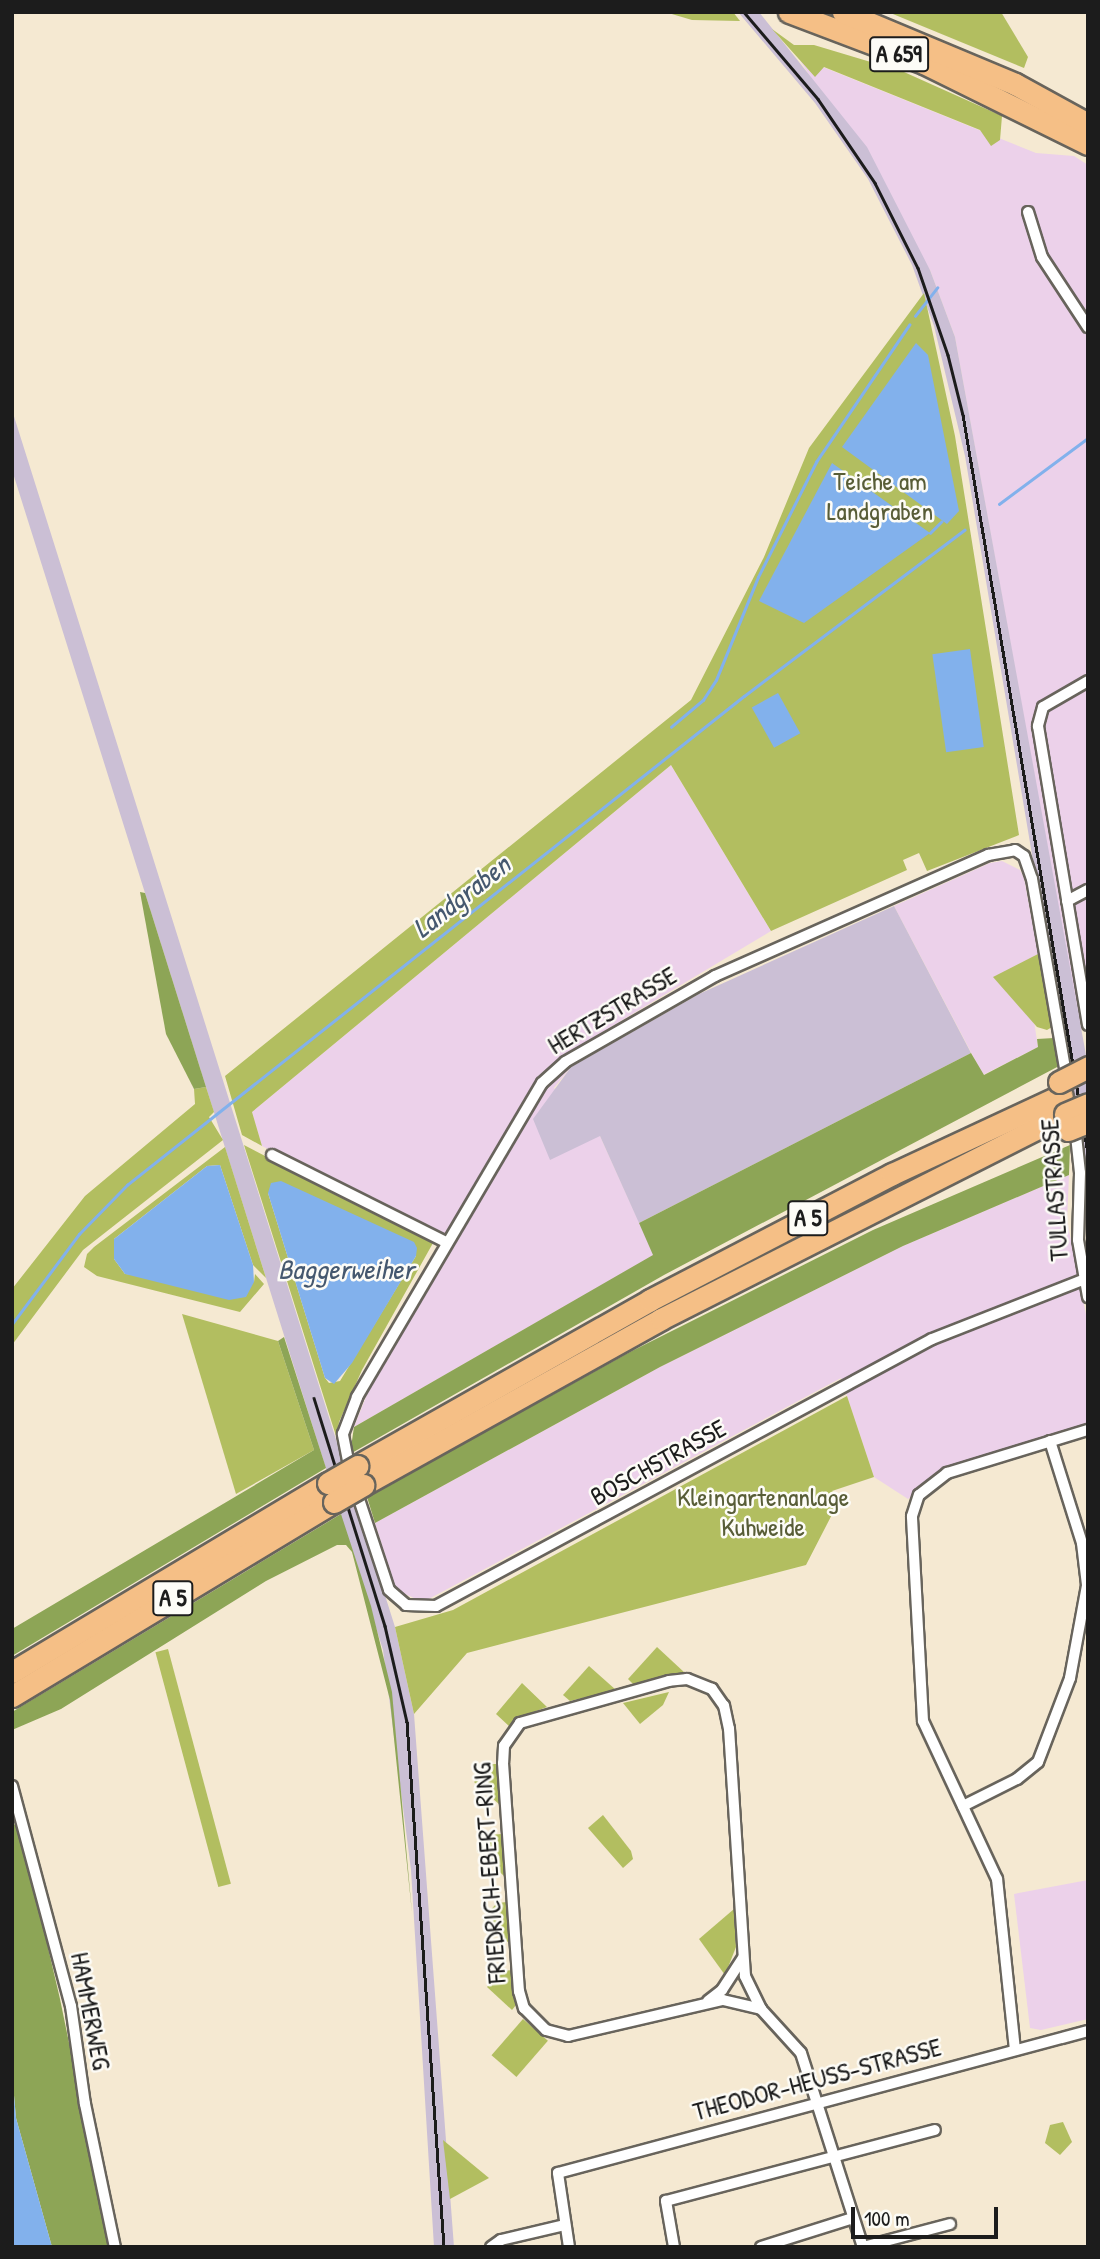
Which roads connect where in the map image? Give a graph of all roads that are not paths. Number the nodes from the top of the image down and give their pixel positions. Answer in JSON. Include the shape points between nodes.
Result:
{"nodes":[{"id":1,"x":789,"y":12,"type":"edge"},
{"id":2,"x":843,"y":12,"type":"edge"},
{"id":3,"x":1016,"y":95,"type":"junction"},
{"id":4,"x":1088,"y":124,"type":"edge"},
{"id":5,"x":1088,"y":144,"type":"edge"},
{"id":6,"x":1028,"y":212,"type":"dead end"},
{"id":7,"x":1088,"y":327,"type":"edge"},
{"id":8,"x":1088,"y":681,"type":"edge"},
{"id":9,"x":1020,"y":852,"type":"joint"},
{"id":10,"x":1088,"y":890,"type":"edge"},
{"id":11,"x":1067,"y":901,"type":"junction"},
{"id":12,"x":1088,"y":1025,"type":"edge"},
{"id":13,"x":1088,"y":1067,"type":"edge"},
{"id":14,"x":1088,"y":1082,"type":"edge"},
{"id":15,"x":1088,"y":1104,"type":"edge"},
{"id":16,"x":1063,"y":1105,"type":"junction"},
{"id":17,"x":1088,"y":1122,"type":"edge"},
{"id":18,"x":272,"y":1155,"type":"dead end"},
{"id":19,"x":446,"y":1242,"type":"junction"},
{"id":20,"x":1086,"y":1279,"type":"edge"},
{"id":21,"x":1088,"y":1297,"type":"edge"},
{"id":22,"x":1088,"y":1430,"type":"edge"},
{"id":23,"x":1050,"y":1441,"type":"junction"},
{"id":24,"x":355,"y":1468,"type":"junction"},
{"id":25,"x":331,"y":1492,"type":"junction"},
{"id":26,"x":12,"y":1672,"type":"edge"},
{"id":27,"x":12,"y":1696,"type":"edge"},
{"id":28,"x":12,"y":1786,"type":"edge"},
{"id":29,"x":963,"y":1806,"type":"junction"},
{"id":30,"x":743,"y":1958,"type":"junction"},
{"id":31,"x":706,"y":2003,"type":"junction"},
{"id":32,"x":761,"y":2009,"type":"junction"},
{"id":33,"x":1088,"y":2031,"type":"edge"},
{"id":34,"x":1015,"y":2050,"type":"junction"},
{"id":35,"x":816,"y":2102,"type":"junction"},
{"id":36,"x":935,"y":2130,"type":"dead end"},
{"id":37,"x":834,"y":2158,"type":"junction"},
{"id":38,"x":853,"y":2218,"type":"junction"},
{"id":39,"x":950,"y":2224,"type":"dead end"},
{"id":40,"x":565,"y":2225,"type":"junction"},
{"id":41,"x":794,"y":2242,"type":"edge"},
{"id":42,"x":669,"y":2246,"type":"edge"},
{"id":43,"x":115,"y":2247,"type":"edge"},
{"id":44,"x":491,"y":2247,"type":"edge"},
{"id":45,"x":569,"y":2247,"type":"edge"},
{"id":46,"x":761,"y":2247,"type":"edge"},
{"id":47,"x":863,"y":2247,"type":"edge"}],
"edges":[{"from":1,"to":3,"type":"highway","number":"A 659"},
{"from":2,"to":3,"type":"highway","number":"A 659"},
{"from":3,"to":4,"type":"highway","number":"A 659"},
{"from":3,"to":5,"type":"highway","number":"A 659"},
{"from":6,"to":7,"type":"street","via":[[1042,257]]},
{"from":8,"to":11,"type":"street","via":[[1051,700],[1038,715]]},
{"from":9,"to":19,"type":"street","name":"HERTZSTRASSE","via":[[1010,849],[988,855],[715,976],[565,1062],[542,1083]]},
{"from":9,"to":20,"type":"street","name":"TULLASTRASSE","via":[[1032,879],[1078,1147],[1076,1215]]},
{"from":10,"to":11,"type":"street"},
{"from":11,"to":12,"type":"street"},
{"from":13,"to":16,"type":"highway","number":"A 5","bridge":true},
{"from":14,"to":16,"type":"highway","number":"A 5"},
{"from":15,"to":16,"type":"highway","number":"A 5","bridge":true},
{"from":16,"to":17,"type":"highway","bridge":true},
{"from":16,"to":24,"type":"highway","number":"A 5","via":[[660,1319]]},
{"from":16,"to":24,"type":"highway","number":"A 5","via":[[967,1138],[650,1300]]},
{"from":18,"to":19,"type":"street"},
{"from":19,"to":24,"type":"street","name":"HERTZSTRASSE","via":[[345,1423]]},
{"from":20,"to":21,"type":"street","name":"TULLASTRASSE"},
{"from":20,"to":24,"type":"street","name":"BOSCHSTRASSE","via":[[932,1339],[436,1606],[413,1608],[389,1590]]},
{"from":22,"to":23,"type":"street"},
{"from":23,"to":29,"type":"street","via":[[1082,1543],[1087,1585],[1070,1678],[1038,1762],[1017,1779]]},
{"from":23,"to":29,"type":"street","via":[[935,1479],[919,1495],[912,1516],[923,1721]]},
{"from":24,"to":25,"type":"highway","number":"A 5","bridge":true},
{"from":25,"to":26,"type":"highway","number":"A 5"},
{"from":25,"to":27,"type":"highway","number":"A 5"},
{"from":28,"to":43,"type":"street","name":"HAMMERWEG","via":[[71,2006],[85,2104]]},
{"from":29,"to":34,"type":"street","via":[[993,1865],[1000,1894]]},
{"from":30,"to":31,"type":"street","via":[[722,1990]]},
{"from":30,"to":31,"type":"street","name":"FRIEDRICH-EBERT-RING","via":[[729,1729],[712,1689],[687,1679],[669,1681],[531,1717],[513,1730],[504,1746],[503,1763],[524,2008],[546,2030],[568,2036]]},
{"from":30,"to":32,"type":"street","name":"FRIEDRICH-EBERT-RING","via":[[744,1976]]},
{"from":31,"to":32,"type":"street","name":"FRIEDRICH-EBERT-RING","via":[[741,2002]]},
{"from":32,"to":35,"type":"street","name":"FRIEDRICH-EBERT-RING","via":[[801,2053]]},
{"from":33,"to":34,"type":"street","name":"THEODOR-HEUSS-STRASSE"},
{"from":34,"to":35,"type":"street","name":"THEODOR-HEUSS-STRASSE"},
{"from":35,"to":37,"type":"street","name":"FRIEDRICH-EBERT-RING"},
{"from":35,"to":40,"type":"street","name":"THEODOR-HEUSS-STRASSE","via":[[558,2173]]},
{"from":36,"to":37,"type":"street"},
{"from":37,"to":38,"type":"street","name":"FRIEDRICH-EBERT-RING"},
{"from":37,"to":42,"type":"street","via":[[666,2201]]},
{"from":38,"to":41,"type":"street"},
{"from":38,"to":47,"type":"street","name":"FRIEDRICH-EBERT-RING"},
{"from":39,"to":47,"type":"street"},
{"from":40,"to":44,"type":"street","via":[[501,2239]]},
{"from":40,"to":45,"type":"street"},
{"from":41,"to":46,"type":"street"}]}
